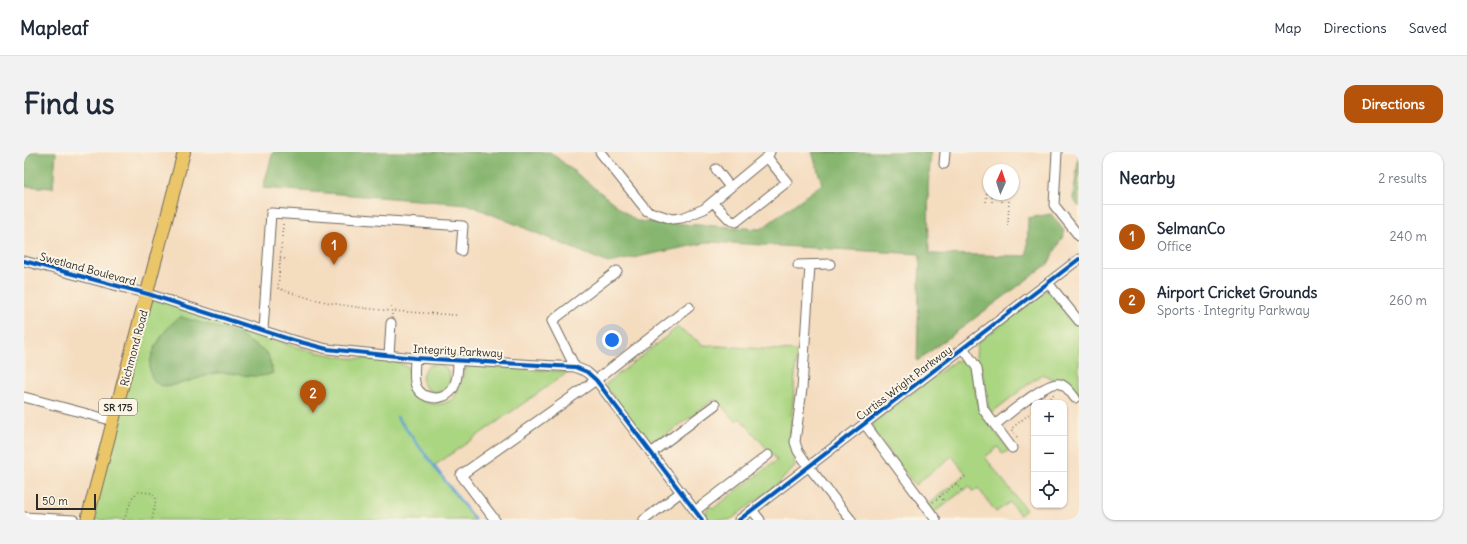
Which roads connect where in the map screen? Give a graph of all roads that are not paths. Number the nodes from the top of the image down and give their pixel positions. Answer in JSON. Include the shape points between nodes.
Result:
{"nodes":[{"id":1,"x":184,"y":152,"type":"edge"},
{"id":2,"x":600,"y":152,"type":"edge"},
{"id":3,"x":945,"y":152,"type":"edge"},
{"id":4,"x":1057,"y":152,"type":"edge"},
{"id":5,"x":768,"y":154,"type":"edge"},
{"id":6,"x":944,"y":164,"type":"dead end"},
{"id":7,"x":716,"y":169,"type":"dead end"},
{"id":8,"x":730,"y":187,"type":"junction"},
{"id":9,"x":713,"y":202,"type":"junction"},
{"id":10,"x":1079,"y":236,"type":"edge"},
{"id":11,"x":461,"y":251,"type":"dead end"},
{"id":12,"x":1079,"y":259,"type":"edge"},
{"id":13,"x":24,"y":261,"type":"edge"},
{"id":14,"x":830,"y":264,"type":"dead end"},
{"id":15,"x":798,"y":265,"type":"dead end"},
{"id":16,"x":810,"y":265,"type":"junction"},
{"id":17,"x":617,"y":271,"type":"dead end"},
{"id":18,"x":1048,"y":283,"type":"junction"},
{"id":19,"x":148,"y":294,"type":"junction"},
{"id":20,"x":689,"y":307,"type":"dead end"},
{"id":21,"x":391,"y":322,"type":"dead end"},
{"id":22,"x":1079,"y":322,"type":"edge"},
{"id":23,"x":263,"y":330,"type":"junction"},
{"id":24,"x":964,"y":349,"type":"junction"},
{"id":25,"x":389,"y":356,"type":"junction"},
{"id":26,"x":415,"y":358,"type":"junction"},
{"id":27,"x":458,"y":360,"type":"junction"},
{"id":28,"x":575,"y":367,"type":"junction"},
{"id":29,"x":596,"y":380,"type":"junction"},
{"id":30,"x":24,"y":397,"type":"edge"},
{"id":31,"x":1075,"y":398,"type":"dead end"},
{"id":32,"x":715,"y":405,"type":"dead end"},
{"id":33,"x":114,"y":421,"type":"junction"},
{"id":34,"x":864,"y":423,"type":"junction"},
{"id":35,"x":994,"y":425,"type":"junction"},
{"id":36,"x":1012,"y":448,"type":"dead end"},
{"id":37,"x":651,"y":453,"type":"junction"},
{"id":38,"x":768,"y":455,"type":"dead end"},
{"id":39,"x":808,"y":467,"type":"junction"},
{"id":40,"x":681,"y":492,"type":"junction"},
{"id":41,"x":752,"y":510,"type":"junction"},
{"id":42,"x":695,"y":511,"type":"junction"},
{"id":43,"x":24,"y":517,"type":"edge"},
{"id":44,"x":74,"y":520,"type":"edge"},
{"id":45,"x":88,"y":520,"type":"edge"},
{"id":46,"x":495,"y":520,"type":"edge"},
{"id":47,"x":644,"y":520,"type":"edge"},
{"id":48,"x":702,"y":520,"type":"edge"},
{"id":49,"x":739,"y":520,"type":"edge"},
{"id":50,"x":760,"y":520,"type":"edge"},
{"id":51,"x":851,"y":520,"type":"edge"},
{"id":52,"x":936,"y":520,"type":"edge"}],
"edges":[{"from":1,"to":19,"type":"main road","name":"Richmond Road","number":"SR 175"},
{"from":2,"to":9,"type":"street","via":[[647,211],[664,217],[682,218],[704,209]]},
{"from":3,"to":6,"type":"street"},
{"from":4,"to":10,"type":"street","via":[[1054,205]]},
{"from":5,"to":8,"type":"street"},
{"from":5,"to":9,"type":"street","via":[[787,182],[736,222],[730,220]]},
{"from":7,"to":8,"type":"street"},
{"from":8,"to":9,"type":"street"},
{"from":11,"to":23,"type":"street","via":[[463,226],[271,213]]},
{"from":12,"to":18,"type":"street","name":"Curtiss Wright Parkway"},
{"from":13,"to":19,"type":"street","name":"Swetland Boulevard"},
{"from":14,"to":16,"type":"street"},
{"from":15,"to":16,"type":"street"},
{"from":16,"to":39,"type":"street","via":[[802,389],[795,442]]},
{"from":17,"to":28,"type":"street","via":[[552,321]]},
{"from":18,"to":22,"type":"street"},
{"from":18,"to":24,"type":"street","name":"Curtiss Wright Parkway"},
{"from":19,"to":23,"type":"street","name":"Integrity Parkway"},
{"from":19,"to":33,"type":"main road","name":"Richmond Road","number":"SR 175"},
{"from":20,"to":29,"type":"street"},
{"from":21,"to":25,"type":"street"},
{"from":23,"to":25,"type":"street","name":"Integrity Parkway","via":[[327,349]]},
{"from":24,"to":34,"type":"street","name":"Curtiss Wright Parkway"},
{"from":24,"to":35,"type":"street","via":[[977,368],[983,409]]},
{"from":25,"to":26,"type":"street","name":"Integrity Parkway"},
{"from":26,"to":27,"type":"street","name":"Integrity Parkway"},
{"from":26,"to":27,"type":"street","via":[[415,385],[419,392],[437,398],[446,396],[453,389]]},
{"from":27,"to":28,"type":"street","name":"Integrity Parkway"},
{"from":28,"to":29,"type":"street","name":"Integrity Parkway","via":[[587,372]]},
{"from":29,"to":37,"type":"street","name":"Integrity Parkway"},
{"from":29,"to":46,"type":"street","via":[[461,475]]},
{"from":30,"to":33,"type":"street"},
{"from":31,"to":35,"type":"street","via":[[1066,387],[1054,383],[1048,385]]},
{"from":32,"to":37,"type":"street"},
{"from":33,"to":45,"type":"main road","name":"Richmond Road","number":"SR 175"},
{"from":34,"to":39,"type":"street","name":"Curtiss Wright Parkway"},
{"from":34,"to":52,"type":"street"},
{"from":35,"to":36,"type":"street"},
{"from":37,"to":40,"type":"street","name":"Integrity Parkway"},
{"from":38,"to":42,"type":"street"},
{"from":39,"to":41,"type":"street","name":"Curtiss Wright Parkway"},
{"from":39,"to":51,"type":"street"},
{"from":40,"to":42,"type":"street","name":"Integrity Parkway"},
{"from":40,"to":47,"type":"street"},
{"from":41,"to":49,"type":"street","name":"Curtiss Wright Parkway"},
{"from":41,"to":50,"type":"street"},
{"from":42,"to":48,"type":"street","name":"Integrity Parkway"},
{"from":43,"to":44,"type":"street"}]}
